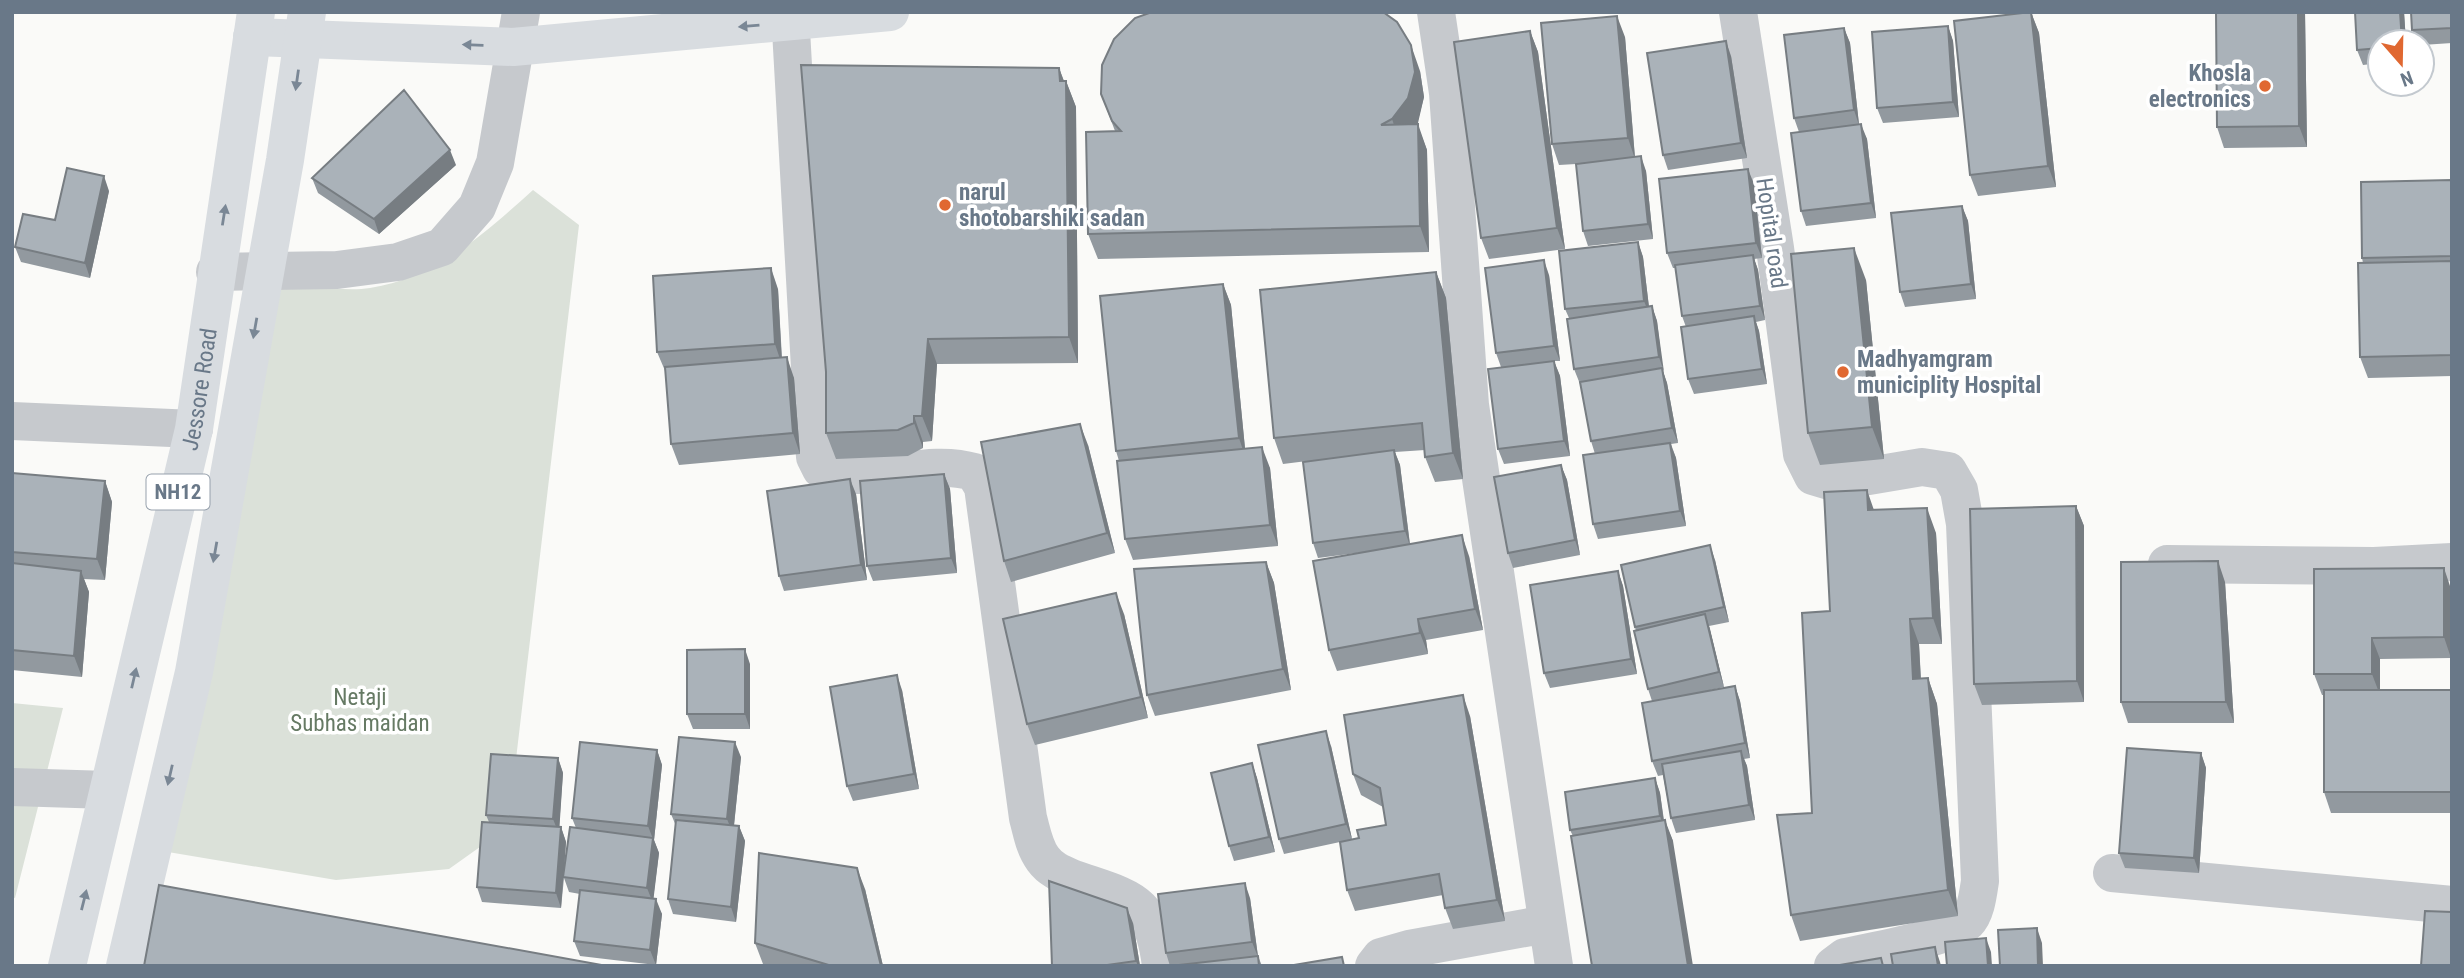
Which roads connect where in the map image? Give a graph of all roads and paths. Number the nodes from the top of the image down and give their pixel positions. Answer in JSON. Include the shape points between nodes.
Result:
{"nodes":[{"id":1,"x":890,"y":12,"type":"edge"},
{"id":2,"x":1436,"y":12,"type":"edge"},
{"id":3,"x":1738,"y":12,"type":"edge"},
{"id":4,"x":790,"y":18,"type":"edge"},
{"id":5,"x":254,"y":25,"type":"edge"},
{"id":6,"x":305,"y":26,"type":"edge"},
{"id":7,"x":517,"y":29,"type":"edge"},
{"id":8,"x":265,"y":271,"type":"junction"},
{"id":9,"x":215,"y":272,"type":"junction"},
{"id":10,"x":12,"y":421,"type":"edge"},
{"id":11,"x":194,"y":429,"type":"junction"},
{"id":12,"x":2452,"y":562,"type":"edge"},
{"id":13,"x":2130,"y":564,"type":"edge"},
{"id":14,"x":12,"y":787,"type":"edge"},
{"id":15,"x":108,"y":790,"type":"junction"},
{"id":16,"x":2112,"y":873,"type":"dead end"},
{"id":17,"x":2452,"y":905,"type":"edge"},
{"id":18,"x":1547,"y":924,"type":"junction"},
{"id":19,"x":67,"y":966,"type":"edge"},
{"id":20,"x":125,"y":966,"type":"edge"},
{"id":21,"x":1161,"y":966,"type":"edge"},
{"id":22,"x":1374,"y":966,"type":"edge"},
{"id":23,"x":1554,"y":966,"type":"edge"},
{"id":24,"x":1833,"y":966,"type":"edge"}],
"edges":[{"from":1,"to":4,"type":"main road"},
{"from":2,"to":18,"type":"street","via":[[1449,107],[1470,405]]},
{"from":3,"to":24,"type":"street","name":"Hopital road","via":[[1802,454],[1813,476],[1833,482],[1922,467],[1948,471],[1959,489],[1965,524],[1980,881],[1976,902],[1967,922],[1947,932],[1846,957]]},
{"from":4,"to":7,"type":"main road","one_way":true},
{"from":4,"to":21,"type":"street","via":[[815,457],[821,469],[839,476],[952,466],[974,472],[983,487],[1035,845],[1043,861],[1056,872],[1140,906],[1152,922]]},
{"from":5,"to":6,"type":"main road"},
{"from":9,"to":5,"type":"main road","name":"Jessore Road","number":"NH12","one_way":true},
{"from":7,"to":6,"type":"main road","one_way":true},
{"from":6,"to":8,"type":"main road","number":"NH12","one_way":true},
{"from":7,"to":8,"type":"street","via":[[495,163],[477,207],[442,247],[398,262],[337,270]]},
{"from":8,"to":9,"type":"street"},
{"from":8,"to":20,"type":"main road","number":"NH12","one_way":true,"via":[[194,672]]},
{"from":9,"to":11,"type":"main road","name":"Jessore Road","number":"NH12"},
{"from":10,"to":11,"type":"street"},
{"from":15,"to":11,"type":"main road","name":"Jessore Road","number":"NH12","one_way":true},
{"from":12,"to":13,"type":"street","via":[[2374,566]]},
{"from":14,"to":15,"type":"street"},
{"from":19,"to":15,"type":"main road","name":"Jessore Road","number":"NH12","one_way":true},
{"from":16,"to":17,"type":"street"},
{"from":18,"to":22,"type":"street","via":[[1409,948],[1381,957]]},
{"from":18,"to":23,"type":"street"}]}
